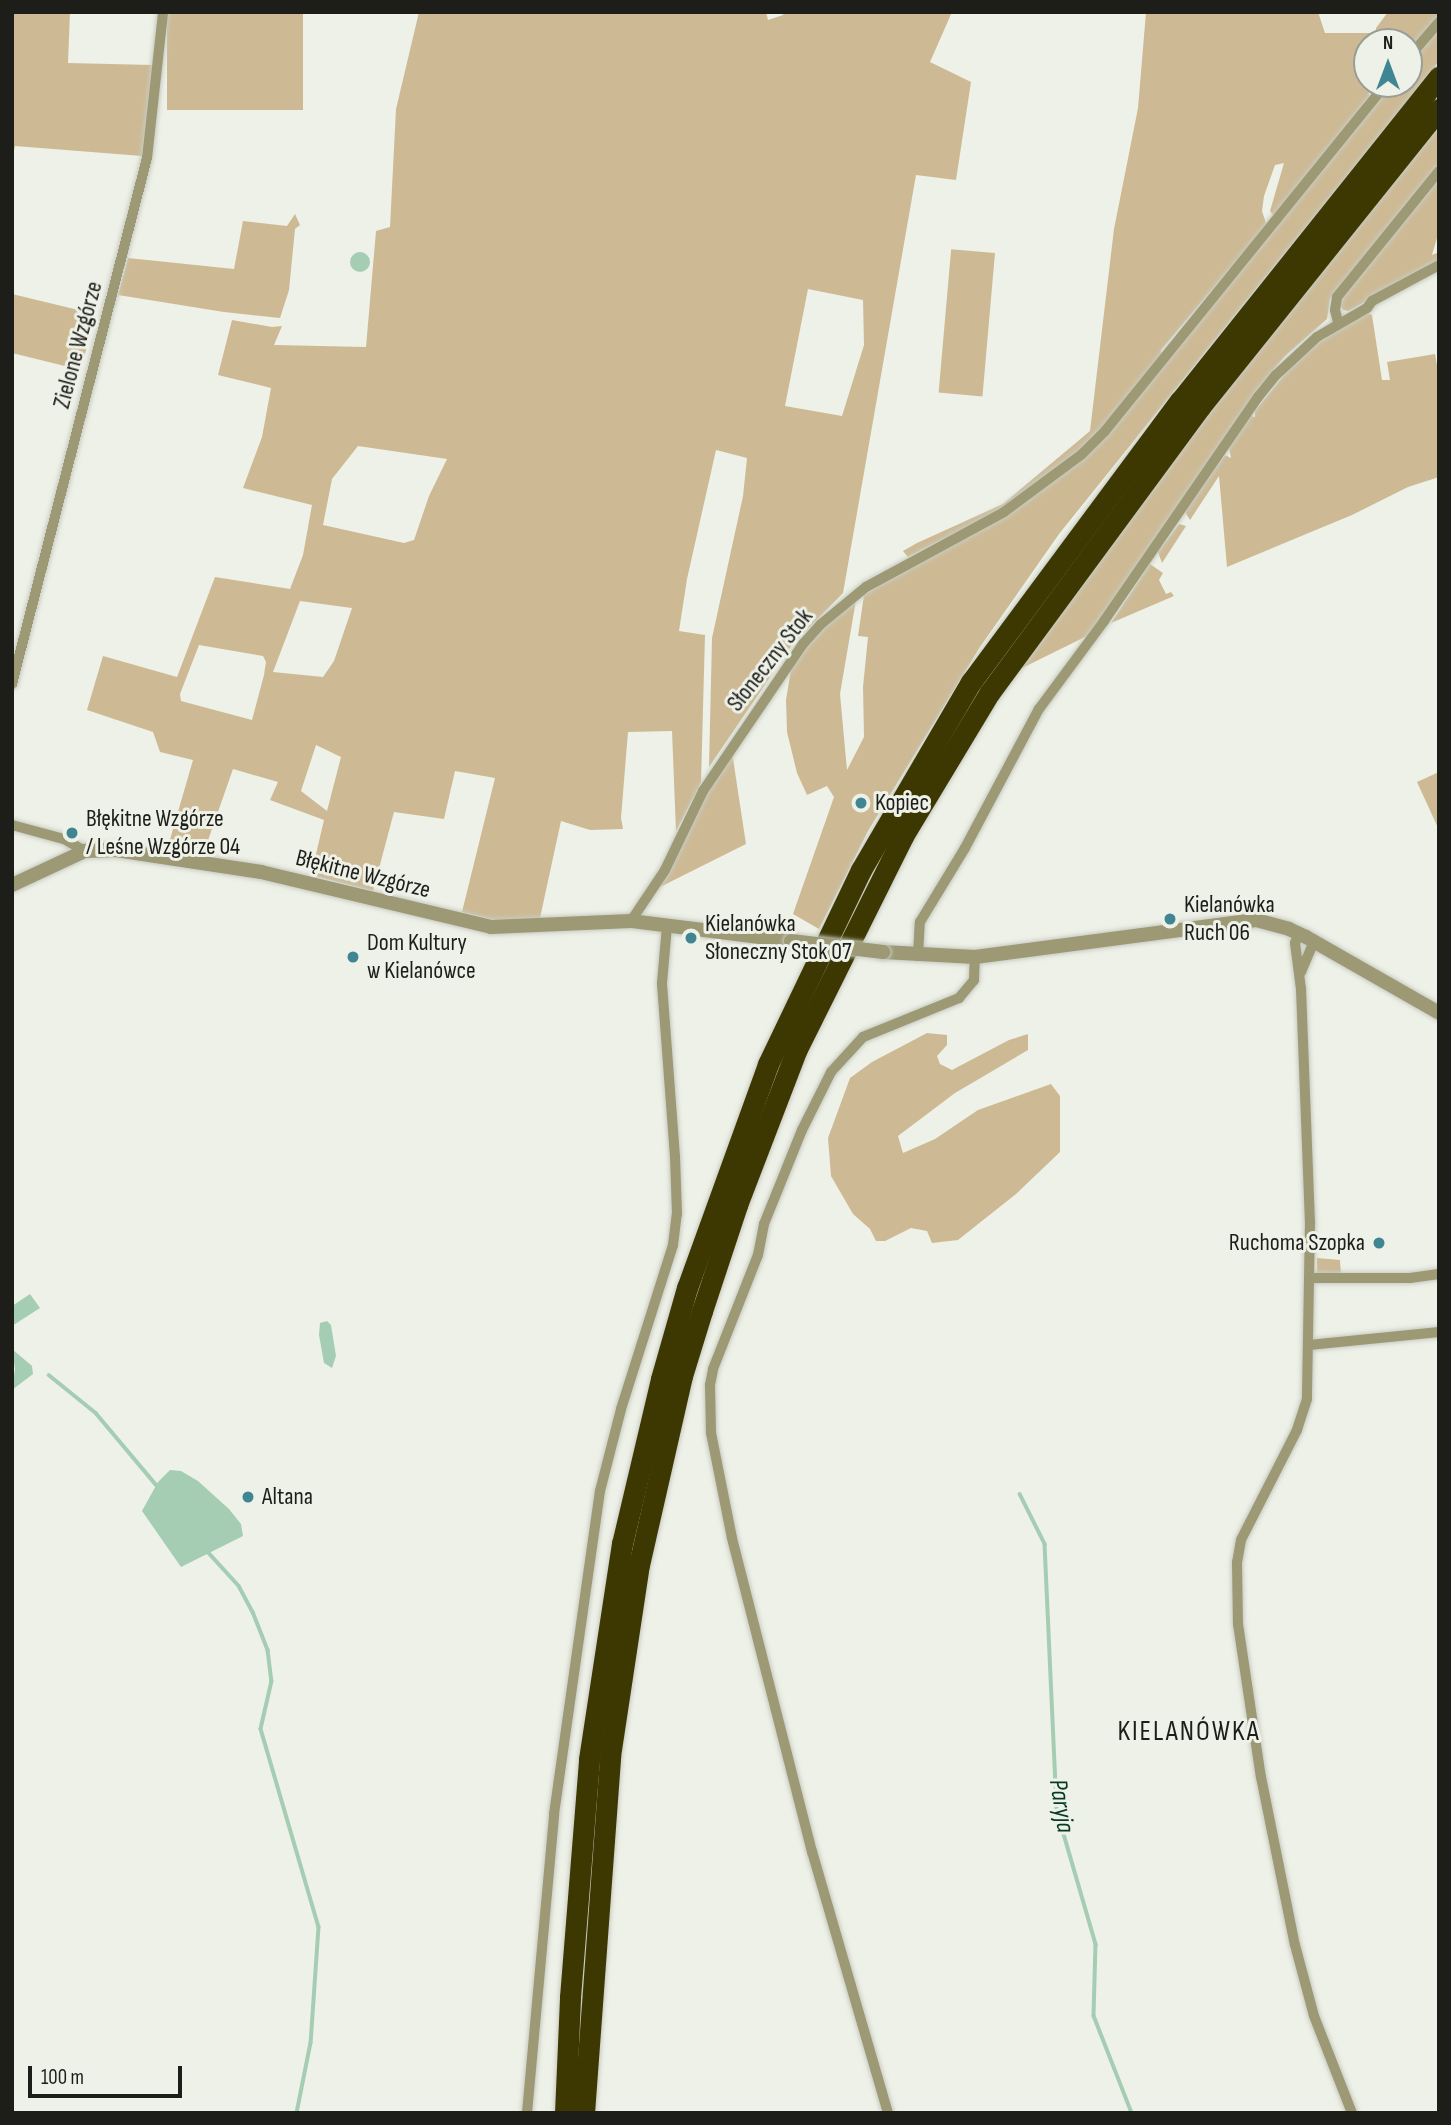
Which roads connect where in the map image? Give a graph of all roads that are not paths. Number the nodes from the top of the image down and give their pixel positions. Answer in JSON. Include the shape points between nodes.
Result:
{"nodes":[{"id":1,"x":163,"y":12,"type":"edge"},
{"id":2,"x":1439,"y":22,"type":"edge"},
{"id":3,"x":1423,"y":41,"type":"edge"},
{"id":4,"x":1439,"y":77,"type":"edge"},
{"id":5,"x":1375,"y":98,"type":"edge"},
{"id":6,"x":1439,"y":109,"type":"edge"},
{"id":7,"x":1439,"y":171,"type":"edge"},
{"id":8,"x":1439,"y":265,"type":"edge"},
{"id":9,"x":1338,"y":322,"type":"junction"},
{"id":10,"x":12,"y":684,"type":"edge"},
{"id":11,"x":12,"y":825,"type":"edge"},
{"id":12,"x":85,"y":851,"type":"junction"},
{"id":13,"x":12,"y":885,"type":"edge"},
{"id":14,"x":631,"y":921,"type":"junction"},
{"id":15,"x":667,"y":926,"type":"junction"},
{"id":16,"x":1299,"y":934,"type":"junction"},
{"id":17,"x":1314,"y":942,"type":"junction"},
{"id":18,"x":918,"y":956,"type":"junction"},
{"id":19,"x":975,"y":957,"type":"junction"},
{"id":20,"x":1300,"y":974,"type":"junction"},
{"id":21,"x":1439,"y":1013,"type":"edge"},
{"id":22,"x":1439,"y":1274,"type":"edge"},
{"id":23,"x":1310,"y":1278,"type":"junction"},
{"id":24,"x":1439,"y":1332,"type":"edge"},
{"id":25,"x":1309,"y":1345,"type":"junction"},
{"id":26,"x":527,"y":2113,"type":"edge"},
{"id":27,"x":565,"y":2113,"type":"edge"},
{"id":28,"x":584,"y":2113,"type":"edge"},
{"id":29,"x":888,"y":2113,"type":"edge"},
{"id":30,"x":1352,"y":2113,"type":"edge"}],
"edges":[{"from":1,"to":10,"type":"street","name":"Zielone Wzgórze","via":[[147,158]]},
{"from":2,"to":3,"type":"street"},
{"from":4,"to":27,"type":"highway","via":[[1180,401],[971,682],[861,870],[768,1064],[687,1288],[622,1544],[589,1759]]},
{"from":5,"to":14,"type":"street","name":"Słoneczny Stok","via":[[1105,431],[1004,512],[866,587],[821,624],[722,760],[665,870]]},
{"from":6,"to":28,"type":"highway","via":[[1200,407],[990,692],[903,836],[797,1049],[737,1206],[694,1337],[639,1565],[610,1756]]},
{"from":7,"to":9,"type":"street","via":[[1337,297]]},
{"from":8,"to":9,"type":"street"},
{"from":9,"to":18,"type":"street","via":[[1297,354],[1258,397],[1039,709],[920,922]]},
{"from":11,"to":12,"type":"street","via":[[64,839]]},
{"from":12,"to":13,"type":"street"},
{"from":12,"to":14,"type":"street","name":"Błękitne Wzgórze","via":[[146,853],[249,870],[491,927]]},
{"from":14,"to":15,"type":"street","name":"Błękitne Wzgórze"},
{"from":15,"to":18,"type":"street","name":"Błękitne Wzgórze","bridge":true},
{"from":15,"to":26,"type":"street","via":[[662,983],[677,1214],[673,1245],[600,1491],[554,1814]]},
{"from":16,"to":17,"type":"street","name":"Błękitne Wzgórze"},
{"from":16,"to":19,"type":"street","name":"Błękitne Wzgórze","via":[[1269,922],[1237,921]]},
{"from":16,"to":20,"type":"street","via":[[1295,943]]},
{"from":17,"to":20,"type":"street"},
{"from":17,"to":21,"type":"street","name":"Błękitne Wzgórze"},
{"from":18,"to":19,"type":"street","name":"Błękitne Wzgórze"},
{"from":19,"to":29,"type":"street","via":[[974,980],[959,998],[863,1037],[831,1072],[764,1224],[758,1255],[710,1385],[711,1433],[732,1538],[812,1852]]},
{"from":20,"to":23,"type":"street"},
{"from":22,"to":23,"type":"street"},
{"from":23,"to":25,"type":"street"},
{"from":24,"to":25,"type":"street"},
{"from":25,"to":30,"type":"street","via":[[1307,1399],[1297,1430],[1257,1504],[1239,1550],[1238,1624],[1263,1788],[1295,1945],[1314,2016]]}]}
